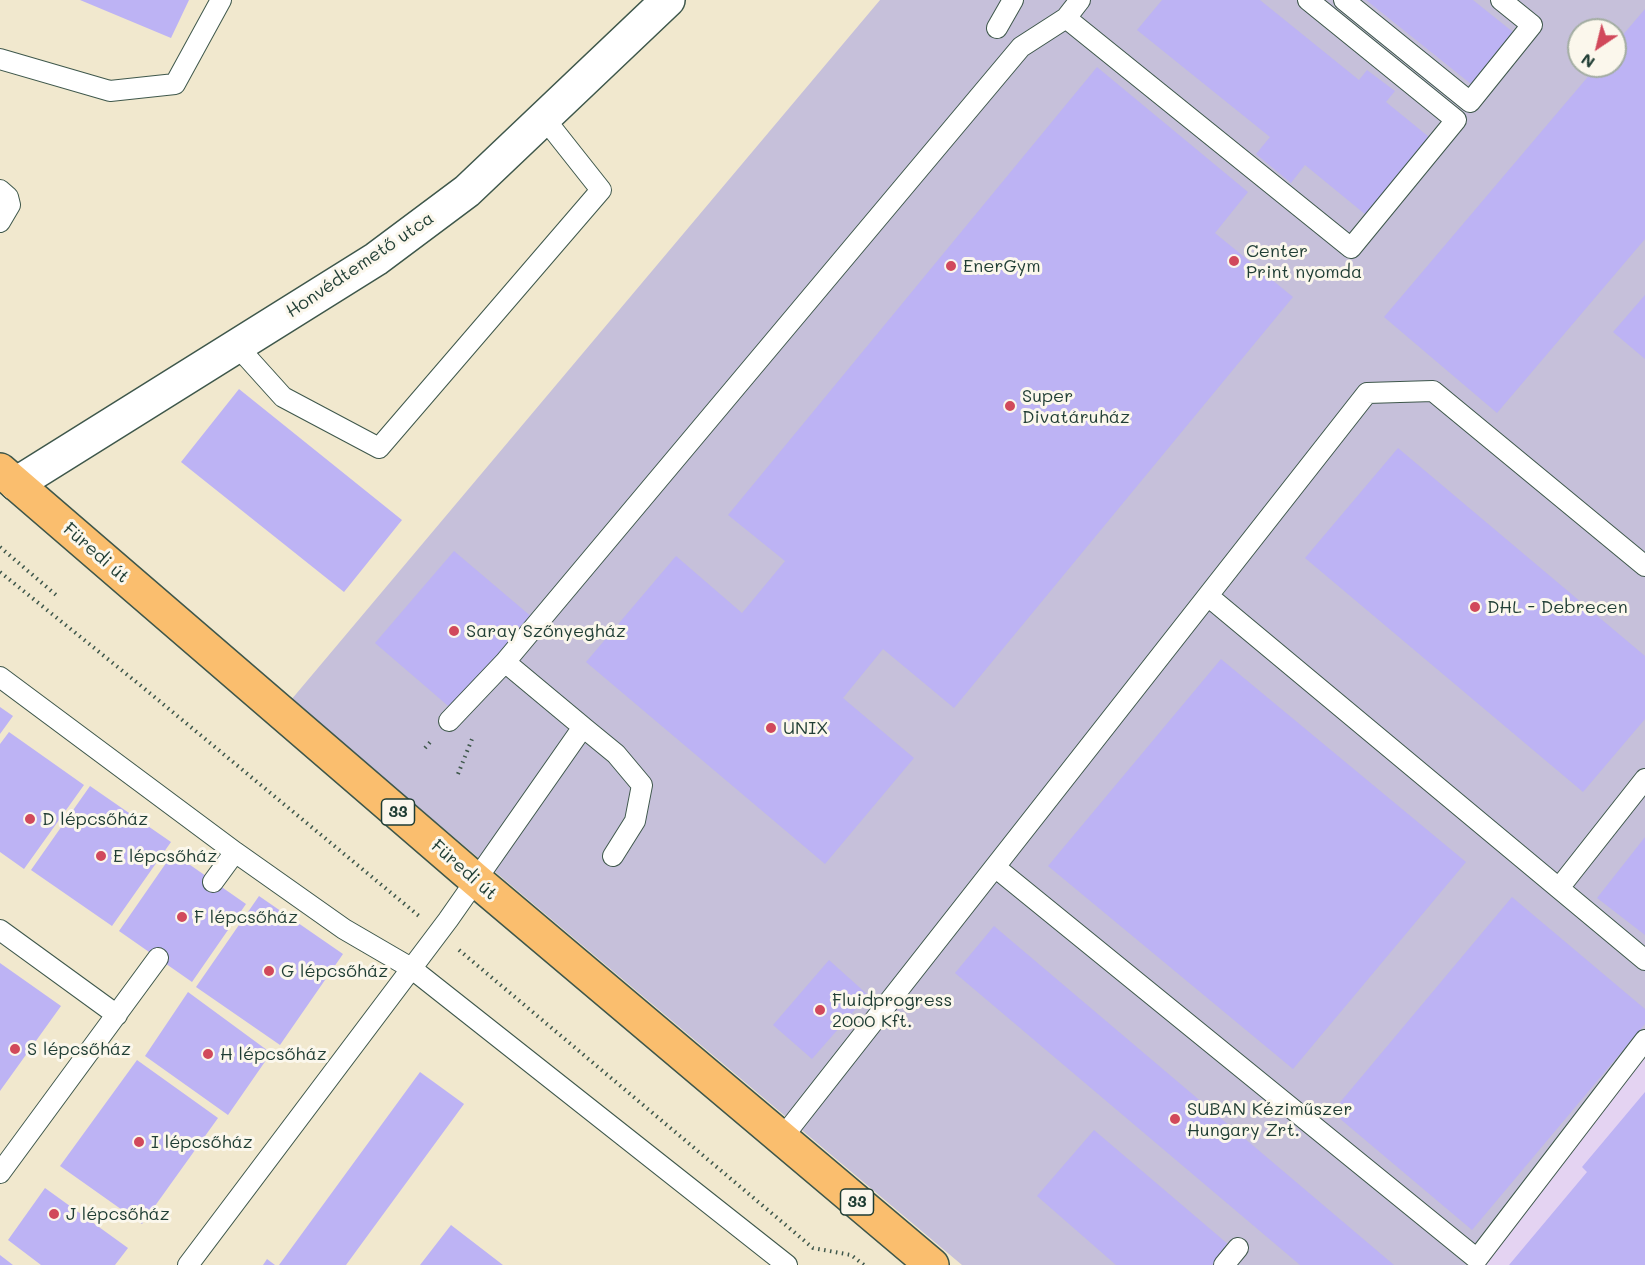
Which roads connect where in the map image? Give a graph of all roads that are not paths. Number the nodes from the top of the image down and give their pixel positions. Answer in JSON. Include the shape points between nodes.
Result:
{"nodes":[{"id":1,"x":221,"y":0,"type":"edge"},
{"id":2,"x":668,"y":0,"type":"edge"},
{"id":3,"x":1013,"y":0,"type":"edge"},
{"id":4,"x":1080,"y":0,"type":"edge"},
{"id":5,"x":1308,"y":0,"type":"edge"},
{"id":6,"x":1344,"y":0,"type":"edge"},
{"id":7,"x":1501,"y":0,"type":"edge"},
{"id":8,"x":1066,"y":18,"type":"junction"},
{"id":9,"x":997,"y":27,"type":"dead end"},
{"id":10,"x":0,"y":58,"type":"edge"},
{"id":11,"x":544,"y":118,"type":"junction"},
{"id":12,"x":0,"y":190,"type":"edge"},
{"id":13,"x":0,"y":222,"type":"edge"},
{"id":14,"x":237,"y":346,"type":"junction"},
{"id":15,"x":8,"y":477,"type":"edge"},
{"id":16,"x":1645,"y":566,"type":"edge"},
{"id":17,"x":1208,"y":596,"type":"junction"},
{"id":18,"x":505,"y":662,"type":"junction"},
{"id":19,"x":0,"y":677,"type":"edge"},
{"id":20,"x":449,"y":721,"type":"dead end"},
{"id":21,"x":583,"y":727,"type":"junction"},
{"id":22,"x":1645,"y":779,"type":"edge"},
{"id":23,"x":235,"y":852,"type":"junction"},
{"id":24,"x":613,"y":856,"type":"dead end"},
{"id":25,"x":995,"y":867,"type":"junction"},
{"id":26,"x":477,"y":881,"type":"junction"},
{"id":27,"x":213,"y":882,"type":"dead end"},
{"id":28,"x":1559,"y":888,"type":"junction"},
{"id":29,"x":0,"y":930,"type":"edge"},
{"id":30,"x":158,"y":958,"type":"dead end"},
{"id":31,"x":1645,"y":960,"type":"edge"},
{"id":32,"x":411,"y":968,"type":"junction"},
{"id":33,"x":117,"y":1015,"type":"junction"},
{"id":34,"x":1645,"y":1040,"type":"edge"},
{"id":35,"x":782,"y":1138,"type":"junction"},
{"id":36,"x":0,"y":1173,"type":"edge"},
{"id":37,"x":1238,"y":1248,"type":"dead end"},
{"id":38,"x":188,"y":1265,"type":"edge"},
{"id":39,"x":787,"y":1265,"type":"edge"},
{"id":40,"x":932,"y":1265,"type":"edge"},
{"id":41,"x":1224,"y":1265,"type":"edge"}],
"edges":[{"from":1,"to":10,"type":"lane","via":[[175,84],[111,91]]},
{"from":2,"to":11,"type":"street","name":"Honvédtemető utca"},
{"from":3,"to":9,"type":"lane"},
{"from":4,"to":8,"type":"lane"},
{"from":5,"to":8,"type":"lane","via":[[1456,120],[1351,248]]},
{"from":6,"to":7,"type":"lane","via":[[1470,102],[1532,25]]},
{"from":8,"to":18,"type":"lane","via":[[1021,47]]},
{"from":11,"to":14,"type":"street","name":"Honvédtemető utca","via":[[467,190],[385,252]]},
{"from":11,"to":14,"type":"lane","via":[[601,190],[379,448],[283,398]]},
{"from":12,"to":13,"type":"lane","via":[[10,205]]},
{"from":14,"to":15,"type":"street","name":"Honvédtemető utca"},
{"from":15,"to":26,"type":"main road","name":"Füredi út","number":"33"},
{"from":16,"to":17,"type":"lane","via":[[1433,391],[1366,393]]},
{"from":17,"to":25,"type":"lane"},
{"from":17,"to":28,"type":"lane"},
{"from":18,"to":20,"type":"lane"},
{"from":18,"to":21,"type":"lane"},
{"from":19,"to":23,"type":"lane"},
{"from":21,"to":24,"type":"lane","via":[[616,754],[642,785],[635,821]]},
{"from":21,"to":26,"type":"lane"},
{"from":22,"to":28,"type":"lane"},
{"from":23,"to":27,"type":"lane"},
{"from":23,"to":32,"type":"lane","via":[[344,929]]},
{"from":25,"to":34,"type":"lane","via":[[1477,1259]]},
{"from":25,"to":35,"type":"lane"},
{"from":26,"to":32,"type":"lane"},
{"from":26,"to":35,"type":"main road","name":"Füredi út","number":"33"},
{"from":28,"to":31,"type":"lane"},
{"from":29,"to":33,"type":"lane"},
{"from":30,"to":33,"type":"lane"},
{"from":32,"to":38,"type":"lane"},
{"from":32,"to":39,"type":"lane"},
{"from":33,"to":36,"type":"lane"},
{"from":35,"to":40,"type":"main road","name":"Füredi út","number":"33"},
{"from":37,"to":41,"type":"lane"}]}
